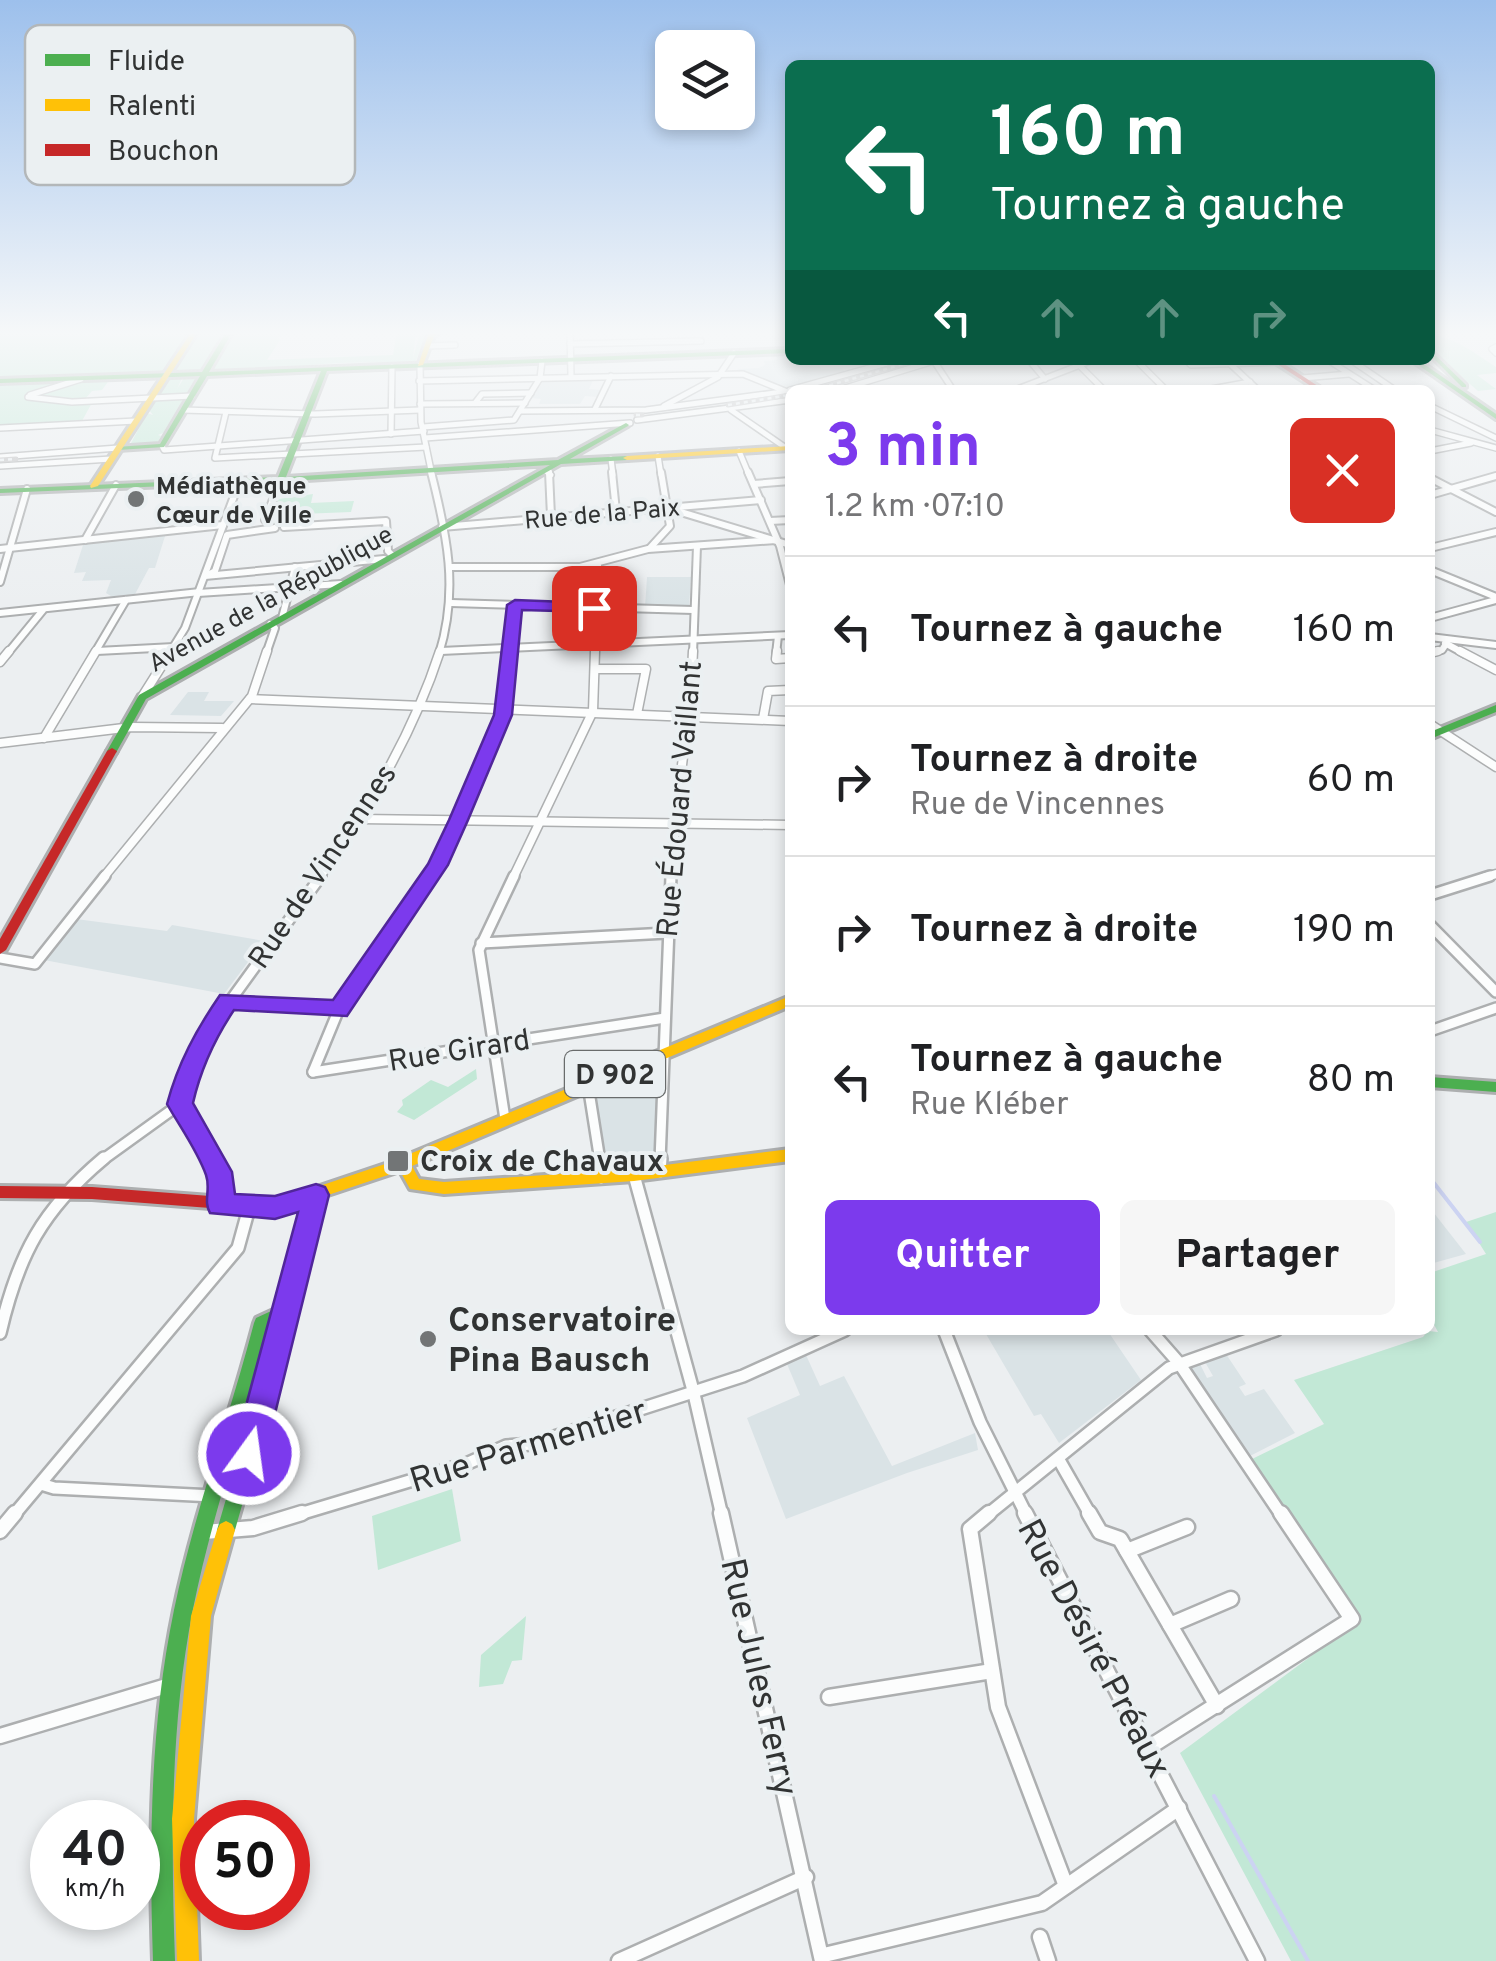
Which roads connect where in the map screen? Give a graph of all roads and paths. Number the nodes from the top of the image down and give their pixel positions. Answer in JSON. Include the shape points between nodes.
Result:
{"nodes":[{"id":1,"x":93,"y":423,"type":"edge"},
{"id":2,"x":134,"y":423,"type":"edge"},
{"id":3,"x":176,"y":423,"type":"edge"},
{"id":4,"x":223,"y":423,"type":"edge"},
{"id":5,"x":305,"y":423,"type":"edge"},
{"id":6,"x":391,"y":423,"type":"edge"},
{"id":7,"x":422,"y":423,"type":"edge"},
{"id":8,"x":494,"y":423,"type":"edge"},
{"id":9,"x":631,"y":423,"type":"junction"},
{"id":10,"x":635,"y":423,"type":"edge"},
{"id":11,"x":749,"y":423,"type":"edge"},
{"id":12,"x":1464,"y":423,"type":"edge"},
{"id":13,"x":0,"y":428,"type":"edge"},
{"id":14,"x":1435,"y":431,"type":"edge"},
{"id":15,"x":424,"y":432,"type":"junction"},
{"id":16,"x":391,"y":434,"type":"junction"},
{"id":17,"x":1496,"y":438,"type":"edge"},
{"id":18,"x":1474,"y":442,"type":"junction"},
{"id":19,"x":216,"y":446,"type":"junction"},
{"id":20,"x":426,"y":446,"type":"junction"},
{"id":21,"x":785,"y":446,"type":"edge"},
{"id":22,"x":295,"y":447,"type":"junction"},
{"id":23,"x":162,"y":448,"type":"junction"},
{"id":24,"x":785,"y":448,"type":"edge"},
{"id":25,"x":1496,"y":448,"type":"edge"},
{"id":26,"x":1435,"y":449,"type":"edge"},
{"id":27,"x":739,"y":451,"type":"junction"},
{"id":28,"x":114,"y":454,"type":"junction"},
{"id":29,"x":658,"y":456,"type":"junction"},
{"id":30,"x":0,"y":457,"type":"edge"},
{"id":31,"x":610,"y":459,"type":"junction"},
{"id":32,"x":0,"y":466,"type":"edge"},
{"id":33,"x":552,"y":467,"type":"junction"},
{"id":34,"x":432,"y":470,"type":"junction"},
{"id":35,"x":1496,"y":476,"type":"edge"},
{"id":36,"x":281,"y":479,"type":"junction"},
{"id":37,"x":240,"y":480,"type":"junction"},
{"id":38,"x":1435,"y":480,"type":"edge"},
{"id":39,"x":785,"y":481,"type":"edge"},
{"id":40,"x":754,"y":484,"type":"junction"},
{"id":41,"x":116,"y":485,"type":"junction"},
{"id":42,"x":94,"y":486,"type":"junction"},
{"id":43,"x":27,"y":489,"type":"junction"},
{"id":44,"x":1452,"y":489,"type":"junction"},
{"id":45,"x":0,"y":491,"type":"edge"},
{"id":46,"x":1435,"y":494,"type":"edge"},
{"id":47,"x":761,"y":500,"type":"junction"},
{"id":48,"x":666,"y":508,"type":"junction"},
{"id":49,"x":616,"y":511,"type":"junction"},
{"id":50,"x":1496,"y":512,"type":"edge"},
{"id":51,"x":552,"y":516,"type":"junction"},
{"id":52,"x":265,"y":520,"type":"dead end"},
{"id":53,"x":785,"y":520,"type":"edge"},
{"id":54,"x":770,"y":521,"type":"junction"},
{"id":55,"x":223,"y":526,"type":"junction"},
{"id":56,"x":284,"y":527,"type":"dead end"},
{"id":57,"x":442,"y":527,"type":"junction"},
{"id":58,"x":275,"y":528,"type":"dead end"},
{"id":59,"x":1496,"y":532,"type":"edge"},
{"id":60,"x":84,"y":540,"type":"junction"},
{"id":61,"x":776,"y":540,"type":"junction"},
{"id":62,"x":785,"y":543,"type":"edge"},
{"id":63,"x":697,"y":546,"type":"junction"},
{"id":64,"x":1435,"y":547,"type":"edge"},
{"id":65,"x":12,"y":548,"type":"junction"},
{"id":66,"x":0,"y":549,"type":"edge"},
{"id":67,"x":648,"y":550,"type":"junction"},
{"id":68,"x":388,"y":557,"type":"junction"},
{"id":69,"x":598,"y":565,"type":"junction"},
{"id":70,"x":295,"y":567,"type":"junction"},
{"id":71,"x":450,"y":567,"type":"junction"},
{"id":72,"x":785,"y":569,"type":"edge"},
{"id":73,"x":1435,"y":572,"type":"edge"},
{"id":74,"x":206,"y":576,"type":"junction"},
{"id":75,"x":0,"y":581,"type":"edge"},
{"id":76,"x":341,"y":584,"type":"junction"},
{"id":77,"x":288,"y":587,"type":"junction"},
{"id":78,"x":200,"y":592,"type":"junction"},
{"id":79,"x":146,"y":597,"type":"joint"},
{"id":80,"x":1496,"y":598,"type":"edge"},
{"id":81,"x":126,"y":600,"type":"junction"},
{"id":82,"x":451,"y":603,"type":"junction"},
{"id":83,"x":515,"y":605,"type":"junction"},
{"id":84,"x":599,"y":608,"type":"junction"},
{"id":85,"x":43,"y":610,"type":"junction"},
{"id":86,"x":693,"y":610,"type":"junction"},
{"id":87,"x":0,"y":614,"type":"edge"},
{"id":88,"x":1435,"y":616,"type":"edge"},
{"id":89,"x":276,"y":621,"type":"junction"},
{"id":90,"x":778,"y":636,"type":"junction"},
{"id":91,"x":785,"y":636,"type":"edge"},
{"id":92,"x":1435,"y":639,"type":"edge"},
{"id":93,"x":692,"y":640,"type":"junction"},
{"id":94,"x":1444,"y":643,"type":"junction"},
{"id":95,"x":598,"y":644,"type":"junction"},
{"id":96,"x":1496,"y":644,"type":"edge"},
{"id":97,"x":174,"y":647,"type":"junction"},
{"id":98,"x":509,"y":648,"type":"junction"},
{"id":99,"x":97,"y":651,"type":"junction"},
{"id":100,"x":441,"y":651,"type":"junction"},
{"id":101,"x":1435,"y":652,"type":"edge"},
{"id":102,"x":785,"y":658,"type":"edge"},
{"id":103,"x":776,"y":659,"type":"joint"},
{"id":104,"x":0,"y":662,"type":"edge"},
{"id":105,"x":596,"y":668,"type":"junction"},
{"id":106,"x":1496,"y":670,"type":"edge"},
{"id":107,"x":149,"y":690,"type":"junction"},
{"id":108,"x":785,"y":690,"type":"edge"},
{"id":109,"x":250,"y":699,"type":"junction"},
{"id":110,"x":1496,"y":708,"type":"edge"},
{"id":111,"x":418,"y":712,"type":"junction"},
{"id":112,"x":503,"y":712,"type":"junction"},
{"id":113,"x":591,"y":714,"type":"junction"},
{"id":114,"x":636,"y":714,"type":"junction"},
{"id":115,"x":690,"y":716,"type":"junction"},
{"id":116,"x":763,"y":720,"type":"junction"},
{"id":117,"x":785,"y":721,"type":"edge"},
{"id":118,"x":123,"y":728,"type":"junction"},
{"id":119,"x":222,"y":728,"type":"junction"},
{"id":120,"x":1435,"y":730,"type":"edge"},
{"id":121,"x":1435,"y":731,"type":"edge"},
{"id":122,"x":44,"y":738,"type":"junction"},
{"id":123,"x":0,"y":743,"type":"edge"},
{"id":124,"x":1496,"y":767,"type":"edge"},
{"id":125,"x":360,"y":819,"type":"junction"},
{"id":126,"x":458,"y":820,"type":"junction"},
{"id":127,"x":540,"y":821,"type":"junction"},
{"id":128,"x":673,"y":822,"type":"junction"},
{"id":129,"x":785,"y":825,"type":"edge"},
{"id":130,"x":1496,"y":874,"type":"edge"},
{"id":131,"x":1435,"y":893,"type":"edge"},
{"id":132,"x":1435,"y":930,"type":"edge"},
{"id":133,"x":667,"y":933,"type":"junction"},
{"id":134,"x":482,"y":943,"type":"junction"},
{"id":135,"x":0,"y":950,"type":"edge"},
{"id":136,"x":0,"y":958,"type":"edge"},
{"id":137,"x":1496,"y":992,"type":"edge"},
{"id":138,"x":228,"y":1001,"type":"junction"},
{"id":139,"x":785,"y":1003,"type":"edge"},
{"id":140,"x":1496,"y":1008,"type":"edge"},
{"id":141,"x":339,"y":1010,"type":"junction"},
{"id":142,"x":664,"y":1018,"type":"junction"},
{"id":143,"x":1435,"y":1030,"type":"edge"},
{"id":144,"x":492,"y":1045,"type":"junction"},
{"id":145,"x":664,"y":1054,"type":"junction"},
{"id":146,"x":1435,"y":1082,"type":"edge"},
{"id":147,"x":588,"y":1085,"type":"junction"},
{"id":148,"x":1496,"y":1088,"type":"edge"},
{"id":149,"x":180,"y":1104,"type":"junction"},
{"id":150,"x":505,"y":1119,"type":"junction"},
{"id":151,"x":785,"y":1155,"type":"edge"},
{"id":152,"x":403,"y":1163,"type":"junction"},
{"id":153,"x":660,"y":1172,"type":"junction"},
{"id":154,"x":634,"y":1176,"type":"junction"},
{"id":155,"x":601,"y":1178,"type":"junction"},
{"id":156,"x":0,"y":1192,"type":"edge"},
{"id":157,"x":66,"y":1195,"type":"junction"},
{"id":158,"x":316,"y":1195,"type":"junction"},
{"id":159,"x":219,"y":1205,"type":"junction"},
{"id":160,"x":248,"y":1208,"type":"junction"},
{"id":161,"x":288,"y":1311,"type":"junction"},
{"id":162,"x":0,"y":1332,"type":"edge"},
{"id":163,"x":832,"y":1335,"type":"edge"},
{"id":164,"x":946,"y":1335,"type":"edge"},
{"id":165,"x":1154,"y":1335,"type":"edge"},
{"id":166,"x":1262,"y":1335,"type":"edge"},
{"id":167,"x":1179,"y":1364,"type":"junction"},
{"id":168,"x":694,"y":1394,"type":"junction"},
{"id":169,"x":1059,"y":1460,"type":"junction"},
{"id":170,"x":41,"y":1484,"type":"junction"},
{"id":171,"x":393,"y":1486,"type":"joint"},
{"id":172,"x":1016,"y":1495,"type":"junction"},
{"id":173,"x":214,"y":1496,"type":"junction"},
{"id":174,"x":1187,"y":1526,"type":"dead end"},
{"id":175,"x":0,"y":1530,"type":"edge"},
{"id":176,"x":204,"y":1532,"type":"junction"},
{"id":177,"x":223,"y":1533,"type":"junction"},
{"id":178,"x":1127,"y":1552,"type":"junction"},
{"id":179,"x":1230,"y":1599,"type":"dead end"},
{"id":180,"x":1170,"y":1626,"type":"junction"},
{"id":181,"x":992,"y":1671,"type":"junction"},
{"id":182,"x":172,"y":1684,"type":"junction"},
{"id":183,"x":829,"y":1697,"type":"dead end"},
{"id":184,"x":1216,"y":1706,"type":"junction"},
{"id":185,"x":0,"y":1736,"type":"edge"},
{"id":186,"x":1148,"y":1748,"type":"junction"},
{"id":187,"x":1179,"y":1808,"type":"junction"},
{"id":188,"x":806,"y":1877,"type":"junction"},
{"id":189,"x":1066,"y":1886,"type":"junction"},
{"id":190,"x":1040,"y":1936,"type":"dead end"},
{"id":191,"x":823,"y":1958,"type":"edge"},
{"id":192,"x":630,"y":1959,"type":"edge"},
{"id":193,"x":164,"y":1961,"type":"edge"},
{"id":194,"x":188,"y":1961,"type":"edge"},
{"id":195,"x":1048,"y":1961,"type":"edge"},
{"id":196,"x":1257,"y":1961,"type":"edge"}],
"edges":[{"from":1,"to":13,"type":"street"},
{"from":2,"to":28,"type":"main road"},
{"from":3,"to":23,"type":"main road"},
{"from":4,"to":19,"type":"street"},
{"from":5,"to":22,"type":"main road"},
{"from":6,"to":16,"type":"street"},
{"from":7,"to":15,"type":"street"},
{"from":8,"to":15,"type":"street"},
{"from":9,"to":10,"type":"street"},
{"from":9,"to":15,"type":"street"},
{"from":9,"to":33,"type":"main road","name":"Avenue de la République"},
{"from":11,"to":21,"type":"street"},
{"from":12,"to":17,"type":"street"},
{"from":14,"to":18,"type":"street"},
{"from":15,"to":16,"type":"street"},
{"from":15,"to":20,"type":"street"},
{"from":16,"to":22,"type":"street"},
{"from":18,"to":25,"type":"street"},
{"from":18,"to":26,"type":"street"},
{"from":19,"to":22,"type":"street"},
{"from":19,"to":22,"type":"street","via":[[215,458]]},
{"from":19,"to":23,"type":"street"},
{"from":20,"to":22,"type":"street"},
{"from":20,"to":34,"type":"street"},
{"from":22,"to":36,"type":"main road"},
{"from":23,"to":28,"type":"main road"},
{"from":24,"to":27,"type":"main road"},
{"from":27,"to":29,"type":"main road"},
{"from":27,"to":40,"type":"street"},
{"from":28,"to":30,"type":"street"},
{"from":28,"to":32,"type":"street"},
{"from":28,"to":42,"type":"main road"},
{"from":29,"to":31,"type":"main road"},
{"from":29,"to":48,"type":"street"},
{"from":31,"to":33,"type":"main road"},
{"from":31,"to":49,"type":"street"},
{"from":33,"to":34,"type":"main road"},
{"from":33,"to":51,"type":"street"},
{"from":33,"to":57,"type":"main road","name":"Avenue de la République"},
{"from":34,"to":36,"type":"main road"},
{"from":34,"to":57,"type":"street"},
{"from":35,"to":44,"type":"street"},
{"from":36,"to":37,"type":"main road"},
{"from":36,"to":52,"type":"street"},
{"from":37,"to":41,"type":"main road"},
{"from":37,"to":55,"type":"street"},
{"from":38,"to":44,"type":"street"},
{"from":39,"to":40,"type":"street"},
{"from":40,"to":47,"type":"street"},
{"from":41,"to":42,"type":"main road"},
{"from":41,"to":60,"type":"street"},
{"from":42,"to":43,"type":"main road"},
{"from":43,"to":45,"type":"main road"},
{"from":43,"to":65,"type":"street"},
{"from":44,"to":46,"type":"street"},
{"from":44,"to":50,"type":"street"},
{"from":47,"to":48,"type":"street","name":"Rue de la Paix"},
{"from":47,"to":54,"type":"street"},
{"from":48,"to":49,"type":"street","name":"Rue de la Paix"},
{"from":48,"to":61,"type":"street"},
{"from":48,"to":67,"type":"street","via":[[670,526]]},
{"from":49,"to":51,"type":"street","name":"Rue de la Paix"},
{"from":51,"to":57,"type":"street","name":"Rue de la Paix"},
{"from":53,"to":54,"type":"street"},
{"from":54,"to":61,"type":"street"},
{"from":55,"to":60,"type":"street"},
{"from":55,"to":74,"type":"street"},
{"from":56,"to":68,"type":"street","via":[[386,520]]},
{"from":57,"to":68,"type":"main road","name":"Avenue de la République"},
{"from":57,"to":71,"type":"street"},
{"from":58,"to":74,"type":"street","via":[[227,535],[215,571]]},
{"from":59,"to":64,"type":"street"},
{"from":60,"to":65,"type":"street"},
{"from":61,"to":62,"type":"street"},
{"from":61,"to":63,"type":"street"},
{"from":61,"to":72,"type":"street"},
{"from":63,"to":67,"type":"street"},
{"from":63,"to":86,"type":"street","name":"Rue Édouard Vaillant"},
{"from":65,"to":66,"type":"street"},
{"from":65,"to":75,"type":"street"},
{"from":67,"to":69,"type":"street"},
{"from":68,"to":70,"type":"street"},
{"from":68,"to":76,"type":"main road","name":"Avenue de la République"},
{"from":69,"to":71,"type":"street"},
{"from":69,"to":84,"type":"street"},
{"from":70,"to":74,"type":"street"},
{"from":70,"to":77,"type":"street"},
{"from":71,"to":82,"type":"street","name":"Rue de Vincennes"},
{"from":73,"to":80,"type":"street"},
{"from":74,"to":78,"type":"street"},
{"from":76,"to":77,"type":"street"},
{"from":76,"to":89,"type":"main road","name":"Avenue de la République"},
{"from":77,"to":78,"type":"street"},
{"from":77,"to":89,"type":"street"},
{"from":78,"to":79,"type":"street"},
{"from":78,"to":97,"type":"street"},
{"from":79,"to":81,"type":"street"},
{"from":80,"to":88,"type":"street"},
{"from":81,"to":85,"type":"street"},
{"from":81,"to":99,"type":"street"},
{"from":82,"to":83,"type":"street"},
{"from":82,"to":100,"type":"street","name":"Rue de Vincennes"},
{"from":83,"to":84,"type":"street"},
{"from":83,"to":98,"type":"street"},
{"from":84,"to":86,"type":"street"},
{"from":84,"to":95,"type":"street"},
{"from":85,"to":87,"type":"street"},
{"from":85,"to":104,"type":"street"},
{"from":86,"to":93,"type":"street","name":"Rue Édouard Vaillant"},
{"from":89,"to":107,"type":"main road","name":"Avenue de la République"},
{"from":89,"to":109,"type":"street"},
{"from":90,"to":91,"type":"street"},
{"from":90,"to":93,"type":"street"},
{"from":90,"to":103,"type":"street"},
{"from":92,"to":94,"type":"street"},
{"from":93,"to":95,"type":"street"},
{"from":93,"to":115,"type":"street","name":"Rue Édouard Vaillant"},
{"from":94,"to":96,"type":"street"},
{"from":94,"to":101,"type":"street"},
{"from":94,"to":106,"type":"street"},
{"from":95,"to":98,"type":"street"},
{"from":95,"to":105,"type":"street"},
{"from":97,"to":99,"type":"street"},
{"from":97,"to":107,"type":"street"},
{"from":98,"to":100,"type":"street"},
{"from":98,"to":112,"type":"street"},
{"from":99,"to":122,"type":"street"},
{"from":100,"to":111,"type":"street","name":"Rue de Vincennes"},
{"from":102,"to":103,"type":"street"},
{"from":105,"to":113,"type":"street"},
{"from":105,"to":114,"type":"street","via":[[646,669]]},
{"from":107,"to":118,"type":"main road"},
{"from":108,"to":116,"type":"street","via":[[768,691]]},
{"from":109,"to":111,"type":"street"},
{"from":109,"to":119,"type":"street"},
{"from":110,"to":120,"type":"main road"},
{"from":111,"to":112,"type":"street"},
{"from":111,"to":125,"type":"street","name":"Rue de Vincennes"},
{"from":112,"to":113,"type":"street"},
{"from":112,"to":126,"type":"street"},
{"from":113,"to":114,"type":"street"},
{"from":113,"to":127,"type":"street"},
{"from":114,"to":115,"type":"street"},
{"from":115,"to":116,"type":"street"},
{"from":115,"to":128,"type":"street","name":"Rue Édouard Vaillant"},
{"from":116,"to":117,"type":"street"},
{"from":118,"to":119,"type":"street"},
{"from":118,"to":122,"type":"street"},
{"from":118,"to":135,"type":"main road"},
{"from":119,"to":136,"type":"street","via":[[36,964]]},
{"from":121,"to":124,"type":"street"},
{"from":122,"to":123,"type":"street"},
{"from":125,"to":126,"type":"street"},
{"from":125,"to":138,"type":"street","name":"Rue de Vincennes"},
{"from":126,"to":127,"type":"street"},
{"from":126,"to":141,"type":"street","via":[[437,865]]},
{"from":127,"to":128,"type":"street"},
{"from":127,"to":134,"type":"street"},
{"from":128,"to":129,"type":"street"},
{"from":128,"to":133,"type":"street","name":"Rue Édouard Vaillant"},
{"from":130,"to":131,"type":"street"},
{"from":132,"to":137,"type":"street"},
{"from":133,"to":134,"type":"street"},
{"from":133,"to":142,"type":"street","name":"Rue Édouard Vaillant"},
{"from":134,"to":144,"type":"street"},
{"from":138,"to":141,"type":"street"},
{"from":138,"to":149,"type":"street","name":"Rue de Vincennes","via":[[204,1037]]},
{"from":139,"to":145,"type":"main road","number":"D 902"},
{"from":140,"to":143,"type":"street"},
{"from":141,"to":144,"type":"street","name":"Rue Girard","via":[[313,1072]]},
{"from":142,"to":144,"type":"street","name":"Rue Girard"},
{"from":142,"to":145,"type":"street","name":"Rue Édouard Vaillant"},
{"from":144,"to":150,"type":"street"},
{"from":145,"to":147,"type":"main road","number":"D 902"},
{"from":145,"to":153,"type":"street","name":"Rue Édouard Vaillant"},
{"from":146,"to":148,"type":"main road"},
{"from":147,"to":150,"type":"main road","number":"D 902"},
{"from":147,"to":155,"type":"street"},
{"from":149,"to":157,"type":"street"},
{"from":149,"to":159,"type":"street","via":[[218,1172]]},
{"from":150,"to":152,"type":"main road","number":"D 902"},
{"from":151,"to":153,"type":"main road"},
{"from":152,"to":155,"type":"main road","via":[[420,1187]]},
{"from":152,"to":158,"type":"main road"},
{"from":153,"to":154,"type":"main road"},
{"from":154,"to":155,"type":"main road"},
{"from":154,"to":168,"type":"street","name":"Rue Jules Ferry"},
{"from":156,"to":157,"type":"main road"},
{"from":157,"to":159,"type":"main road"},
{"from":157,"to":162,"type":"street","via":[[21,1261]]},
{"from":158,"to":160,"type":"main road","via":[[275,1208]]},
{"from":158,"to":161,"type":"main road"},
{"from":159,"to":160,"type":"main road"},
{"from":160,"to":170,"type":"street","via":[[238,1248]]},
{"from":161,"to":173,"type":"main road","via":[[262,1323]]},
{"from":161,"to":177,"type":"main road"},
{"from":163,"to":168,"type":"street","name":"Rue Parmentier"},
{"from":164,"to":172,"type":"street","name":"Rue Désiré Préaux"},
{"from":165,"to":167,"type":"street"},
{"from":166,"to":167,"type":"street"},
{"from":167,"to":169,"type":"street"},
{"from":167,"to":184,"type":"street","via":[[1352,1619]]},
{"from":168,"to":171,"type":"street","name":"Rue Parmentier","via":[[532,1444],[506,1446]]},
{"from":168,"to":188,"type":"street","name":"Rue Jules Ferry"},
{"from":169,"to":172,"type":"street"},
{"from":169,"to":178,"type":"street","via":[[1100,1532],[1120,1538]]},
{"from":170,"to":173,"type":"street"},
{"from":170,"to":175,"type":"street"},
{"from":171,"to":177,"type":"street","name":"Rue Parmentier"},
{"from":172,"to":181,"type":"street","via":[[970,1529]]},
{"from":172,"to":186,"type":"street","name":"Rue Désiré Préaux"},
{"from":173,"to":176,"type":"main road"},
{"from":174,"to":178,"type":"street"},
{"from":176,"to":177,"type":"street","name":"Rue Parmentier"},
{"from":176,"to":182,"type":"main road"},
{"from":177,"to":194,"type":"main road","via":[[204,1602],[190,1703],[183,1820]]},
{"from":178,"to":180,"type":"street"},
{"from":179,"to":180,"type":"street"},
{"from":180,"to":184,"type":"street"},
{"from":181,"to":183,"type":"street"},
{"from":181,"to":189,"type":"street","via":[[998,1707]]},
{"from":182,"to":185,"type":"street"},
{"from":182,"to":193,"type":"main road","via":[[161,1888]]},
{"from":184,"to":186,"type":"street"},
{"from":186,"to":187,"type":"street","name":"Rue Désiré Préaux"},
{"from":187,"to":189,"type":"street"},
{"from":187,"to":196,"type":"street","name":"Rue Désiré Préaux"},
{"from":188,"to":191,"type":"street","name":"Rue Jules Ferry"},
{"from":188,"to":192,"type":"street"},
{"from":189,"to":191,"type":"street","via":[[1042,1903]]},
{"from":190,"to":195,"type":"street"}]}
